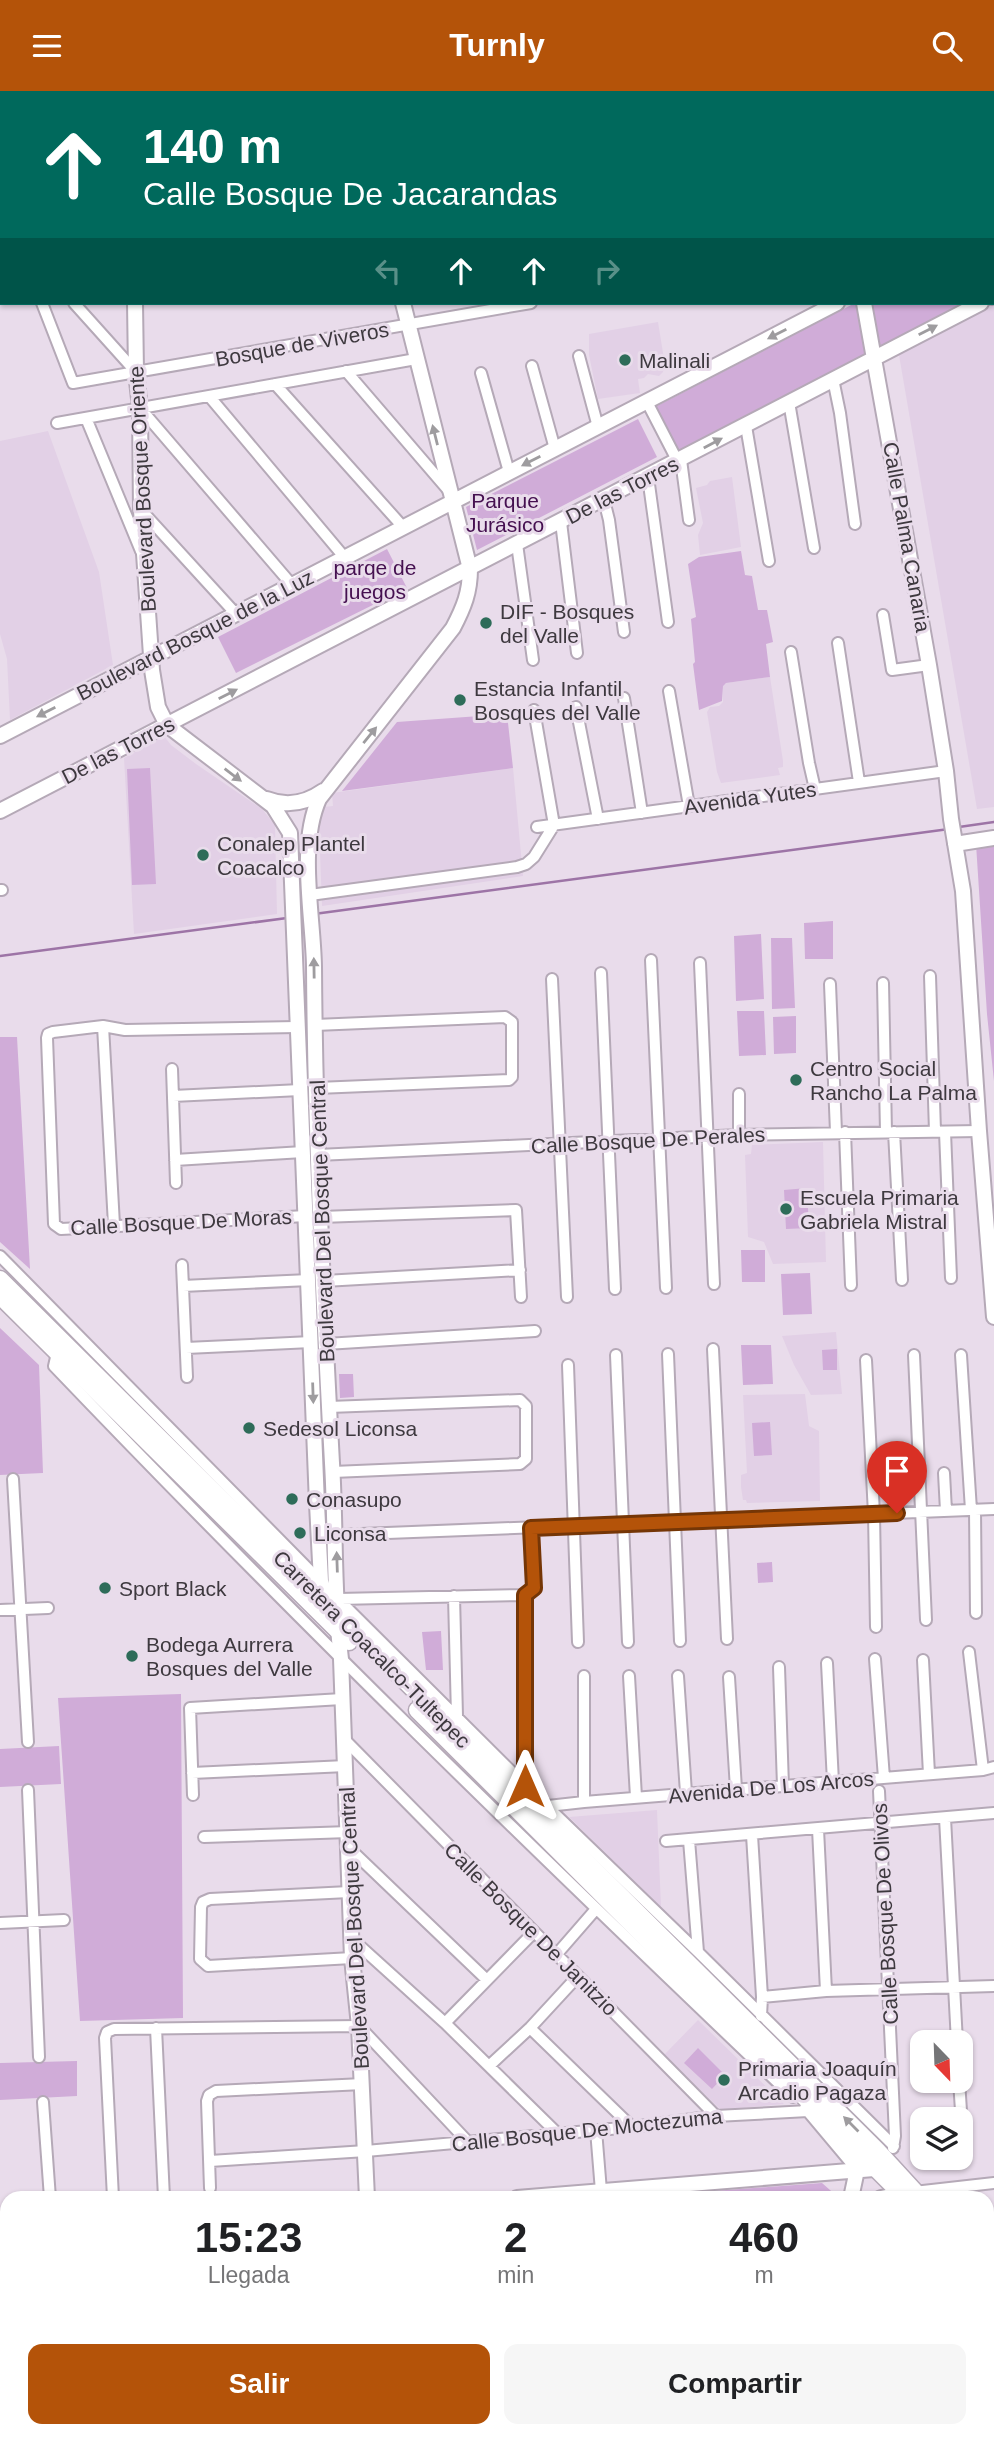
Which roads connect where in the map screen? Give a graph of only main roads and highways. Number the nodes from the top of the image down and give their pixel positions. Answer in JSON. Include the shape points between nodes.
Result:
{"nodes":[{"id":1,"x":0,"y":1279,"type":"edge"},
{"id":2,"x":0,"y":1296,"type":"edge"},
{"id":3,"x":335,"y":1616,"type":"junction"},
{"id":4,"x":885,"y":2158,"type":"junction"},
{"id":5,"x":909,"y":2191,"type":"edge"}],
"edges":[{"from":1,"to":3,"type":"main road","name":"Carretera Coacalco-Tultepec"},
{"from":2,"to":3,"type":"main road","name":"Carretera Coacalco-Tultepec"},
{"from":4,"to":3,"type":"main road","name":"Carretera Coacalco-Tultepec","one_way":true},
{"from":3,"to":4,"type":"main road","name":"Carretera Coacalco-Tultepec","via":[[853,2146]]},
{"from":4,"to":5,"type":"main road","name":"Carretera Coacalco-Tultepec"}]}
